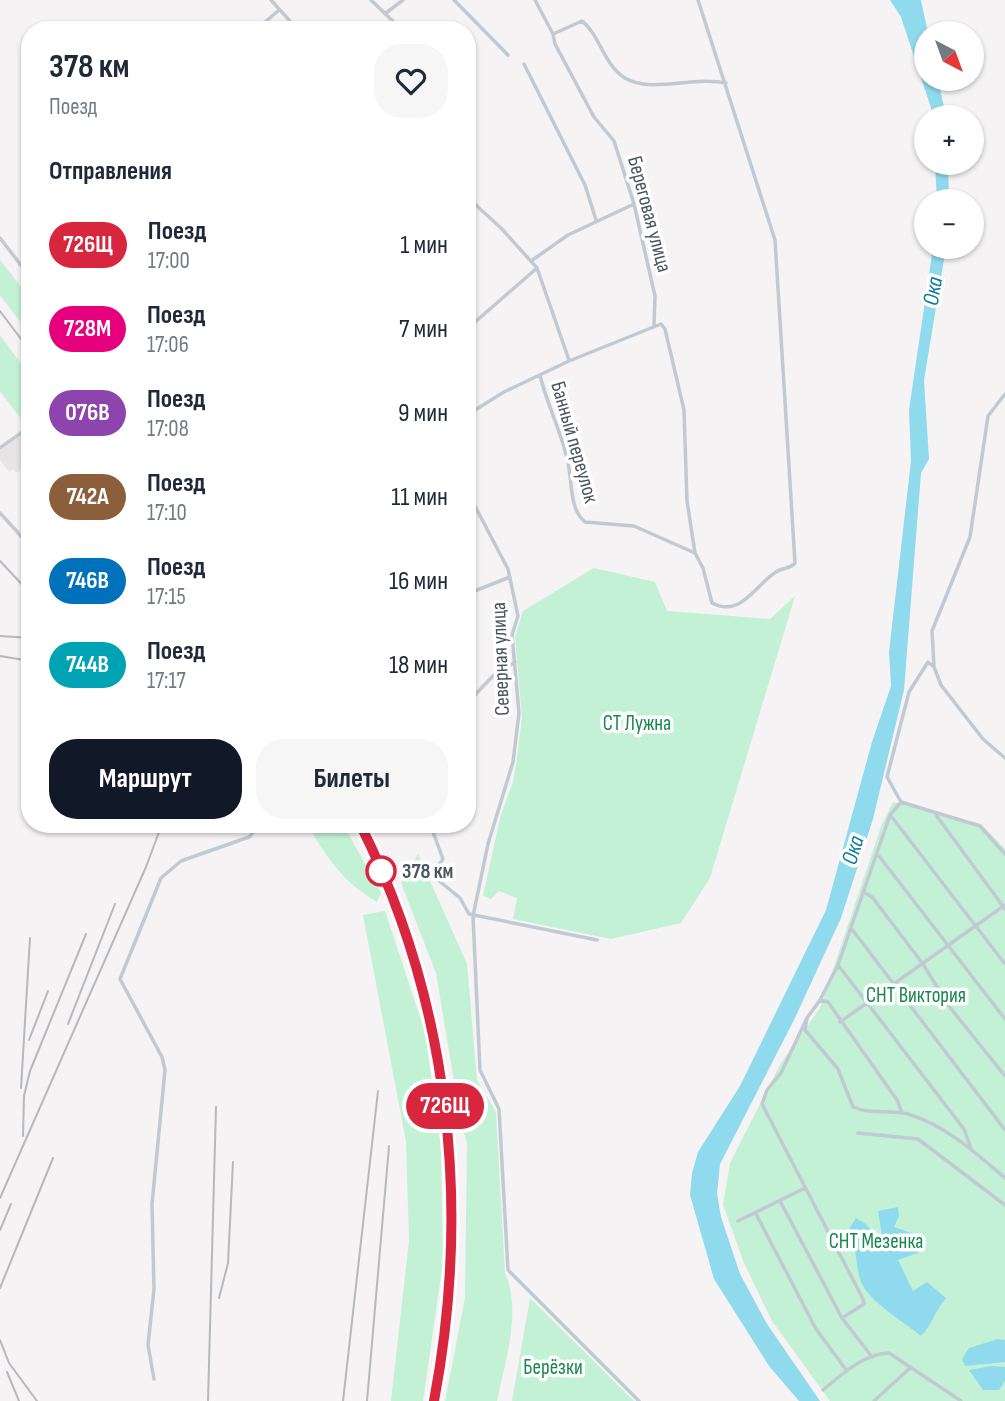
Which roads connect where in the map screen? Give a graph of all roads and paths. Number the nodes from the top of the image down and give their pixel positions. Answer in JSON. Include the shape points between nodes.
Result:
{"nodes":[{"id":1,"x":271,"y":0,"type":"edge"},
{"id":2,"x":371,"y":0,"type":"edge"},
{"id":3,"x":403,"y":0,"type":"edge"},
{"id":4,"x":454,"y":0,"type":"edge"},
{"id":5,"x":535,"y":0,"type":"edge"},
{"id":6,"x":698,"y":0,"type":"edge"},
{"id":7,"x":279,"y":10,"type":"junction"},
{"id":8,"x":386,"y":13,"type":"junction"},
{"id":9,"x":266,"y":21,"type":"edge"},
{"id":10,"x":289,"y":21,"type":"edge"},
{"id":11,"x":394,"y":21,"type":"edge"},
{"id":12,"x":475,"y":21,"type":"edge"},
{"id":13,"x":476,"y":22,"type":"edge"},
{"id":14,"x":553,"y":34,"type":"junction"},
{"id":15,"x":508,"y":55,"type":"dead end"},
{"id":16,"x":524,"y":64,"type":"dead end"},
{"id":17,"x":727,"y":83,"type":"junction"},
{"id":18,"x":634,"y":204,"type":"junction"},
{"id":19,"x":476,"y":206,"type":"edge"},
{"id":20,"x":596,"y":220,"type":"junction"},
{"id":21,"x":0,"y":238,"type":"edge"},
{"id":22,"x":531,"y":261,"type":"junction"},
{"id":23,"x":21,"y":265,"type":"edge"},
{"id":24,"x":537,"y":268,"type":"junction"},
{"id":25,"x":476,"y":321,"type":"edge"},
{"id":26,"x":654,"y":325,"type":"junction"},
{"id":27,"x":569,"y":360,"type":"junction"},
{"id":28,"x":540,"y":374,"type":"junction"},
{"id":29,"x":1005,"y":394,"type":"edge"},
{"id":30,"x":476,"y":410,"type":"edge"},
{"id":31,"x":21,"y":433,"type":"edge"},
{"id":32,"x":0,"y":448,"type":"edge"},
{"id":33,"x":476,"y":509,"type":"edge"},
{"id":34,"x":0,"y":513,"type":"edge"},
{"id":35,"x":21,"y":536,"type":"edge"},
{"id":36,"x":695,"y":553,"type":"junction"},
{"id":37,"x":510,"y":577,"type":"junction"},
{"id":38,"x":476,"y":590,"type":"edge"},
{"id":39,"x":515,"y":662,"type":"junction"},
{"id":40,"x":934,"y":667,"type":"junction"},
{"id":41,"x":476,"y":694,"type":"edge"},
{"id":42,"x":1004,"y":755,"type":"edge"},
{"id":43,"x":901,"y":802,"type":"junction"},
{"id":44,"x":936,"y":814,"type":"junction"},
{"id":45,"x":890,"y":815,"type":"junction"},
{"id":46,"x":253,"y":833,"type":"edge"},
{"id":47,"x":433,"y":833,"type":"edge"},
{"id":48,"x":1005,"y":854,"type":"edge"},
{"id":49,"x":878,"y":856,"type":"junction"},
{"id":50,"x":865,"y":892,"type":"junction"},
{"id":51,"x":1004,"y":907,"type":"edge"},
{"id":52,"x":473,"y":916,"type":"junction"},
{"id":53,"x":977,"y":926,"type":"junction"},
{"id":54,"x":851,"y":928,"type":"junction"},
{"id":55,"x":597,"y":940,"type":"dead end"},
{"id":56,"x":949,"y":946,"type":"junction"},
{"id":57,"x":923,"y":964,"type":"junction"},
{"id":58,"x":1005,"y":964,"type":"edge"},
{"id":59,"x":838,"y":965,"type":"junction"},
{"id":60,"x":895,"y":983,"type":"junction"},
{"id":61,"x":820,"y":1000,"type":"junction"},
{"id":62,"x":867,"y":1003,"type":"junction"},
{"id":63,"x":807,"y":1018,"type":"junction"},
{"id":64,"x":1005,"y":1019,"type":"edge"},
{"id":65,"x":840,"y":1022,"type":"junction"},
{"id":66,"x":1005,"y":1076,"type":"edge"},
{"id":67,"x":902,"y":1113,"type":"junction"},
{"id":68,"x":1005,"y":1130,"type":"edge"},
{"id":69,"x":858,"y":1133,"type":"dead end"},
{"id":70,"x":971,"y":1150,"type":"junction"},
{"id":71,"x":1005,"y":1178,"type":"edge"},
{"id":72,"x":805,"y":1188,"type":"junction"},
{"id":73,"x":780,"y":1201,"type":"junction"},
{"id":74,"x":1005,"y":1205,"type":"edge"},
{"id":75,"x":756,"y":1213,"type":"junction"},
{"id":76,"x":738,"y":1221,"type":"dead end"},
{"id":77,"x":842,"y":1318,"type":"junction"},
{"id":78,"x":872,"y":1357,"type":"junction"},
{"id":79,"x":911,"y":1367,"type":"junction"},
{"id":80,"x":847,"y":1371,"type":"junction"},
{"id":81,"x":154,"y":1379,"type":"dead end"},
{"id":82,"x":823,"y":1390,"type":"dead end"},
{"id":83,"x":639,"y":1401,"type":"edge"},
{"id":84,"x":874,"y":1401,"type":"edge"},
{"id":85,"x":961,"y":1401,"type":"edge"}],
"edges":[{"from":1,"to":7,"type":"street"},
{"from":2,"to":8,"type":"street"},
{"from":3,"to":8,"type":"street"},
{"from":4,"to":12,"type":"street"},
{"from":5,"to":14,"type":"street","name":"Береговая улица"},
{"from":6,"to":17,"type":"street"},
{"from":7,"to":9,"type":"street"},
{"from":7,"to":10,"type":"street"},
{"from":8,"to":11,"type":"street"},
{"from":13,"to":15,"type":"street"},
{"from":14,"to":17,"type":"street","via":[[582,21],[613,66],[625,78],[647,87],[710,80]]},
{"from":14,"to":18,"type":"street","name":"Береговая улица","via":[[594,117],[614,141]]},
{"from":16,"to":20,"type":"street","via":[[585,185]]},
{"from":17,"to":36,"type":"street","via":[[775,240],[797,556],[792,567],[774,573],[743,604],[734,607],[712,603]]},
{"from":18,"to":20,"type":"street"},
{"from":18,"to":26,"type":"street","name":"Береговая улица","via":[[654,296]]},
{"from":19,"to":22,"type":"street"},
{"from":20,"to":22,"type":"street","via":[[551,244]]},
{"from":21,"to":23,"type":"street"},
{"from":22,"to":24,"type":"street"},
{"from":24,"to":25,"type":"street"},
{"from":24,"to":27,"type":"street"},
{"from":26,"to":27,"type":"street"},
{"from":26,"to":36,"type":"street","via":[[665,329],[684,410],[687,501]]},
{"from":27,"to":28,"type":"street"},
{"from":28,"to":30,"type":"street"},
{"from":28,"to":36,"type":"street","name":"Банный переулок","via":[[580,517],[585,522],[634,526]]},
{"from":29,"to":40,"type":"street","via":[[988,416],[970,537],[932,631]]},
{"from":31,"to":32,"type":"street"},
{"from":33,"to":37,"type":"street","name":"Северная улица"},
{"from":34,"to":35,"type":"street"},
{"from":37,"to":38,"type":"street"},
{"from":37,"to":39,"type":"street","name":"Северная улица","via":[[518,616],[512,635]]},
{"from":39,"to":41,"type":"street"},
{"from":39,"to":52,"type":"street","name":"Северная улица","via":[[519,713],[513,762]]},
{"from":40,"to":42,"type":"street","via":[[936,677],[983,738]]},
{"from":40,"to":43,"type":"street","via":[[928,662],[909,692],[887,777]]},
{"from":43,"to":44,"type":"street"},
{"from":43,"to":45,"type":"street"},
{"from":44,"to":48,"type":"street","via":[[980,827]]},
{"from":44,"to":51,"type":"street"},
{"from":45,"to":49,"type":"street"},
{"from":45,"to":53,"type":"street"},
{"from":46,"to":81,"type":"street","via":[[181,861],[161,878],[120,978],[165,1070],[152,1204],[154,1289],[148,1345]]},
{"from":47,"to":52,"type":"street","via":[[443,859],[432,876],[460,898]]},
{"from":49,"to":50,"type":"street"},
{"from":49,"to":56,"type":"street"},
{"from":50,"to":54,"type":"street"},
{"from":50,"to":57,"type":"street"},
{"from":51,"to":53,"type":"street"},
{"from":52,"to":55,"type":"street"},
{"from":52,"to":83,"type":"street","name":"Северная улица","via":[[480,1070],[499,1109],[508,1270]]},
{"from":53,"to":56,"type":"street"},
{"from":53,"to":58,"type":"street"},
{"from":54,"to":59,"type":"street"},
{"from":54,"to":60,"type":"street"},
{"from":56,"to":57,"type":"street"},
{"from":56,"to":64,"type":"street"},
{"from":57,"to":60,"type":"street"},
{"from":57,"to":66,"type":"street","via":[[948,1005]]},
{"from":59,"to":61,"type":"street"},
{"from":59,"to":62,"type":"street"},
{"from":60,"to":62,"type":"street"},
{"from":60,"to":68,"type":"street"},
{"from":61,"to":63,"type":"street"},
{"from":61,"to":65,"type":"street","via":[[828,1002]]},
{"from":62,"to":65,"type":"street"},
{"from":62,"to":70,"type":"street","via":[[964,1129]]},
{"from":63,"to":67,"type":"street","via":[[805,1030],[838,1069],[853,1107],[864,1112]]},
{"from":63,"to":72,"type":"street","via":[[762,1104]]},
{"from":65,"to":67,"type":"street"},
{"from":67,"to":70,"type":"street","via":[[936,1124]]},
{"from":69,"to":74,"type":"street","via":[[918,1139]]},
{"from":70,"to":71,"type":"street"},
{"from":72,"to":73,"type":"street"},
{"from":72,"to":77,"type":"street","via":[[863,1299],[861,1307]]},
{"from":73,"to":75,"type":"street"},
{"from":73,"to":77,"type":"street"},
{"from":75,"to":76,"type":"street"},
{"from":75,"to":80,"type":"street","via":[[816,1329]]},
{"from":77,"to":78,"type":"street"},
{"from":78,"to":79,"type":"street","via":[[889,1353]]},
{"from":78,"to":80,"type":"street"},
{"from":79,"to":84,"type":"street"},
{"from":79,"to":85,"type":"street"},
{"from":80,"to":82,"type":"street"}]}
